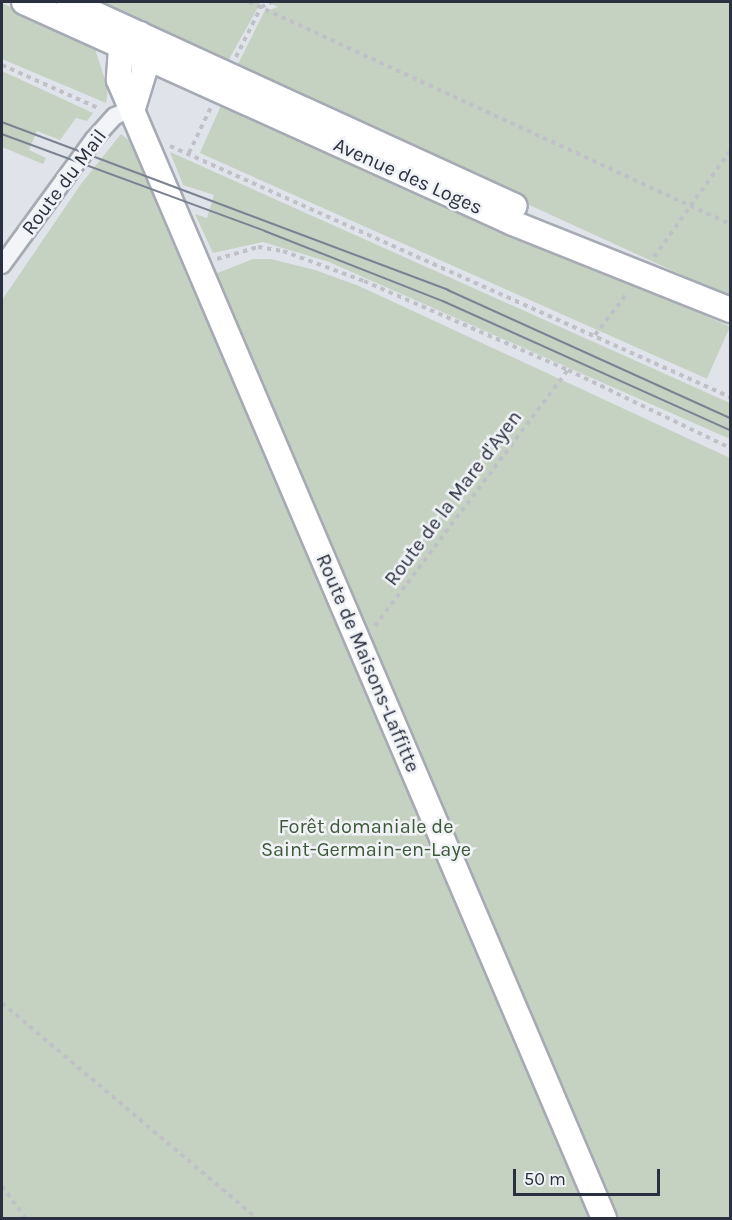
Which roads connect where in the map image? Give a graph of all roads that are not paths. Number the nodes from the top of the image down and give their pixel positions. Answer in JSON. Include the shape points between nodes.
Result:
{"nodes":[{"id":1,"x":24,"y":2,"type":"edge"},
{"id":2,"x":69,"y":2,"type":"edge"},
{"id":3,"x":131,"y":41,"type":"junction"},
{"id":4,"x":145,"y":58,"type":"junction"},
{"id":5,"x":190,"y":77,"type":"junction"},
{"id":6,"x":124,"y":112,"type":"junction"},
{"id":7,"x":2,"y":265,"type":"edge"},
{"id":8,"x":643,"y":272,"type":"junction"},
{"id":9,"x":730,"y":310,"type":"edge"},
{"id":10,"x":604,"y":1218,"type":"edge"}],
"edges":[{"from":1,"to":3,"type":"main road","name":"Avenue des Loges"},
{"from":2,"to":3,"type":"main road","name":"Avenue des Loges"},
{"from":3,"to":4,"type":"main road"},
{"from":3,"to":6,"type":"main road","name":"Route de Maisons-Laffitte","via":[[118,75]]},
{"from":3,"to":8,"type":"main road","name":"Avenue des Loges","via":[[520,208]]},
{"from":4,"to":5,"type":"main road","name":"Avenue des Loges"},
{"from":4,"to":6,"type":"main road"},
{"from":5,"to":6,"type":"main road","via":[[165,82]]},
{"from":5,"to":8,"type":"main road","name":"Avenue des Loges","via":[[513,223]]},
{"from":6,"to":7,"type":"street","name":"Route du Mail"},
{"from":6,"to":10,"type":"main road","name":"Route de Maisons-Laffitte","via":[[199,269]]},
{"from":8,"to":9,"type":"main road","name":"Avenue des Loges"}]}
